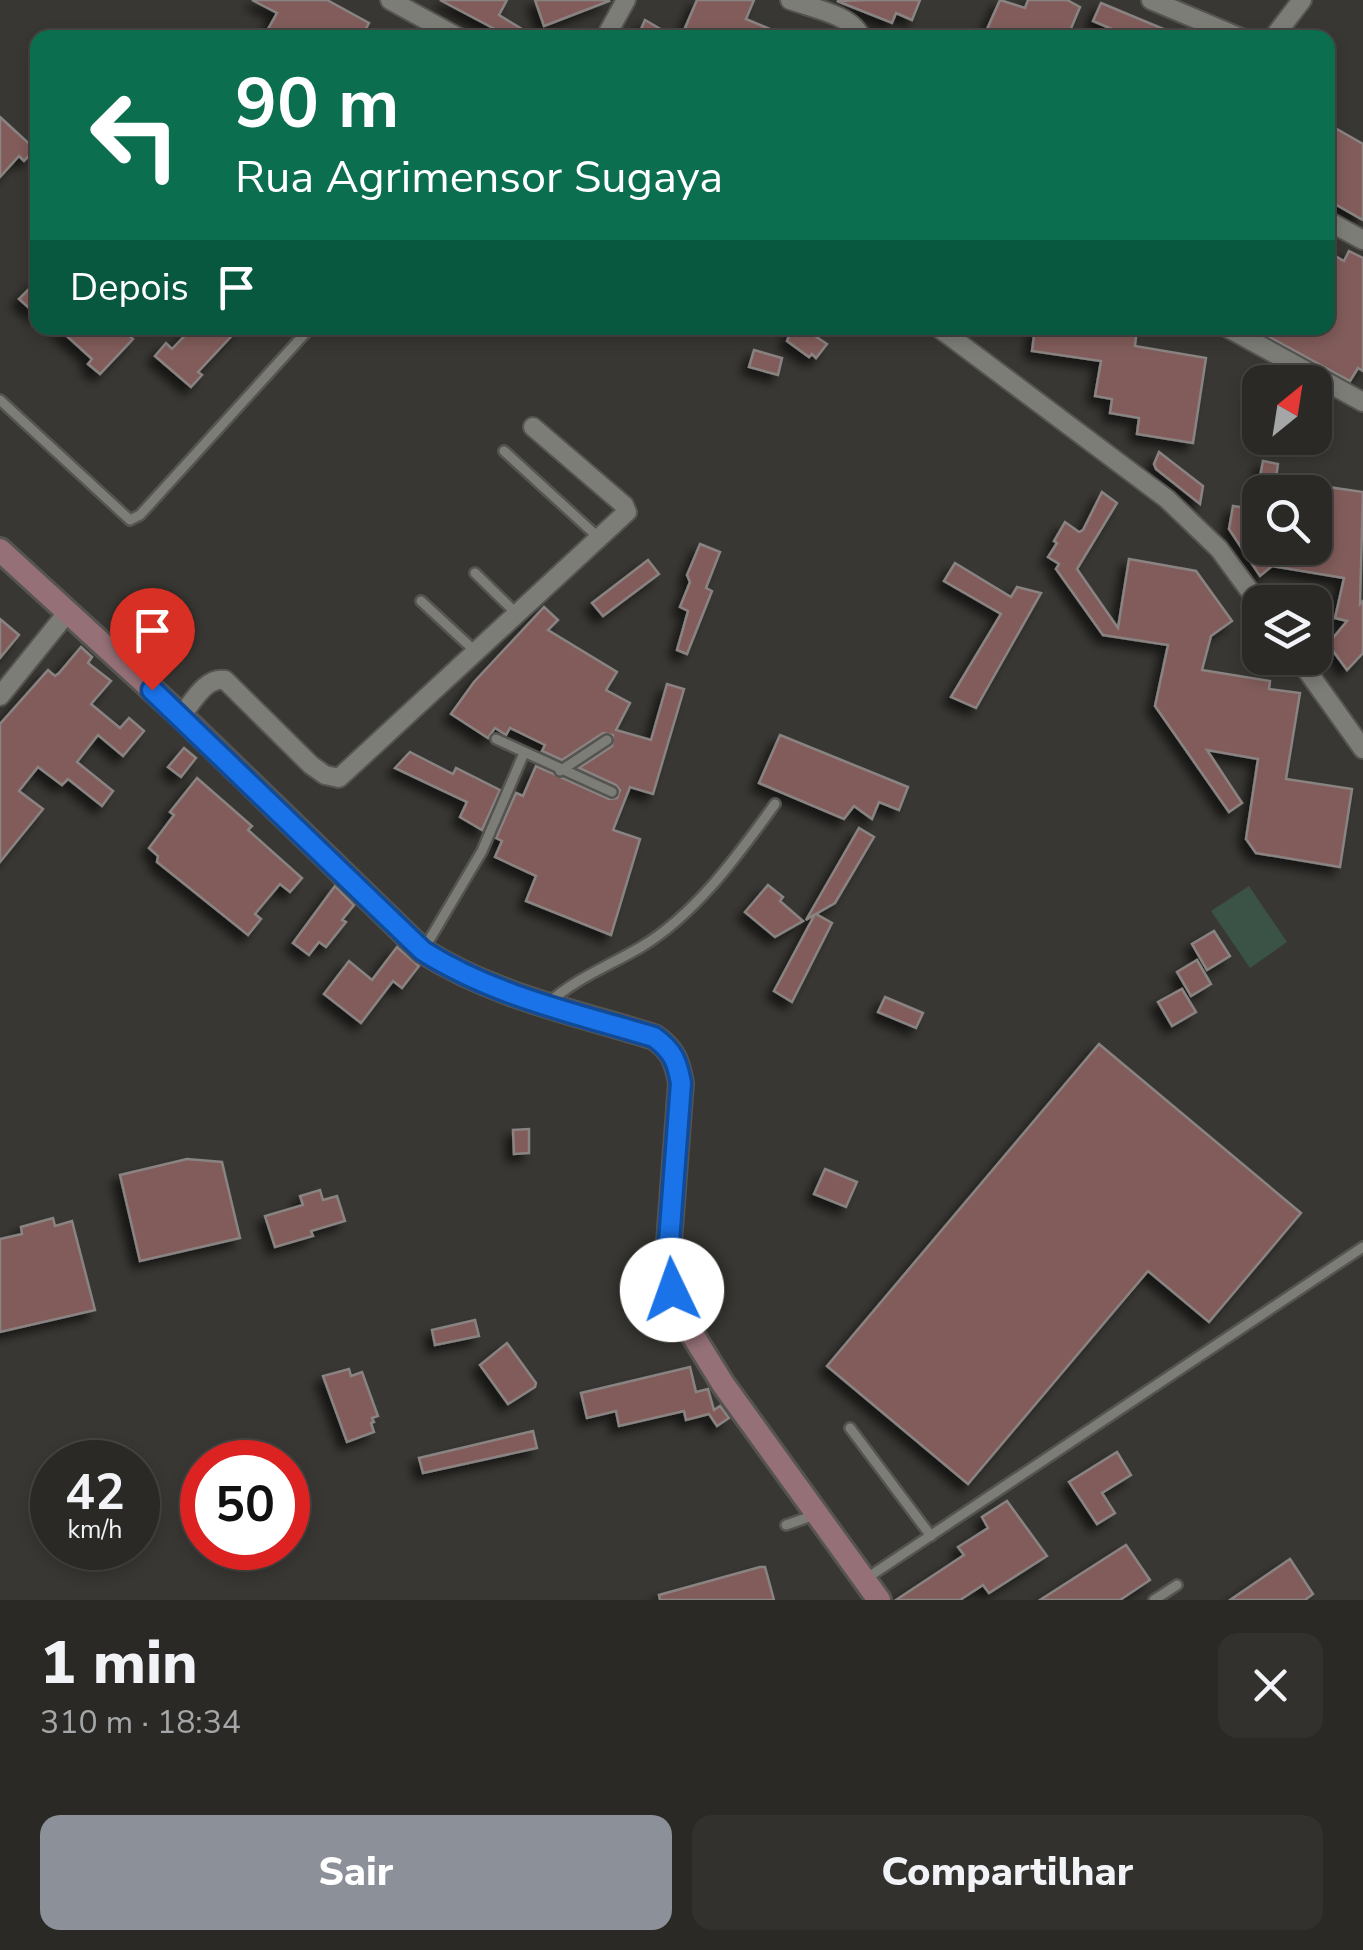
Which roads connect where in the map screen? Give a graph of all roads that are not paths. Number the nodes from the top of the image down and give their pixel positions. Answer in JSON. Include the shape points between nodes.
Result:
{"nodes":[{"id":1,"x":390,"y":0,"type":"edge"},
{"id":2,"x":626,"y":0,"type":"edge"},
{"id":3,"x":790,"y":0,"type":"edge"},
{"id":4,"x":1152,"y":0,"type":"edge"},
{"id":5,"x":1302,"y":0,"type":"edge"},
{"id":6,"x":444,"y":30,"type":"edge"},
{"id":7,"x":609,"y":30,"type":"edge"},
{"id":8,"x":858,"y":30,"type":"edge"},
{"id":9,"x":1221,"y":30,"type":"edge"},
{"id":10,"x":1279,"y":30,"type":"edge"},
{"id":11,"x":1335,"y":225,"type":"edge"},
{"id":12,"x":1363,"y":240,"type":"edge"},
{"id":13,"x":304,"y":335,"type":"edge"},
{"id":14,"x":948,"y":335,"type":"edge"},
{"id":15,"x":1241,"y":335,"type":"edge"},
{"id":16,"x":0,"y":400,"type":"edge"},
{"id":17,"x":1363,"y":402,"type":"edge"},
{"id":18,"x":533,"y":428,"type":"dead end"},
{"id":19,"x":504,"y":452,"type":"dead end"},
{"id":20,"x":599,"y":538,"type":"junction"},
{"id":21,"x":0,"y":550,"type":"edge"},
{"id":22,"x":476,"y":573,"type":"dead end"},
{"id":23,"x":1245,"y":585,"type":"edge"},
{"id":24,"x":421,"y":601,"type":"dead end"},
{"id":25,"x":67,"y":613,"type":"junction"},
{"id":26,"x":517,"y":614,"type":"junction"},
{"id":27,"x":476,"y":652,"type":"junction"},
{"id":28,"x":1310,"y":675,"type":"edge"},
{"id":29,"x":0,"y":696,"type":"edge"},
{"id":30,"x":181,"y":716,"type":"junction"},
{"id":31,"x":496,"y":739,"type":"dead end"},
{"id":32,"x":607,"y":740,"type":"dead end"},
{"id":33,"x":1363,"y":749,"type":"edge"},
{"id":34,"x":524,"y":753,"type":"junction"},
{"id":35,"x":560,"y":771,"type":"junction"},
{"id":36,"x":612,"y":792,"type":"dead end"},
{"id":37,"x":775,"y":804,"type":"dead end"},
{"id":38,"x":423,"y":951,"type":"junction"},
{"id":39,"x":545,"y":1006,"type":"junction"},
{"id":40,"x":1363,"y":1246,"type":"edge"},
{"id":41,"x":850,"y":1428,"type":"dead end"},
{"id":42,"x":818,"y":1514,"type":"junction"},
{"id":43,"x":786,"y":1525,"type":"dead end"},
{"id":44,"x":930,"y":1536,"type":"junction"},
{"id":45,"x":865,"y":1580,"type":"junction"},
{"id":46,"x":1177,"y":1585,"type":"dead end"},
{"id":47,"x":880,"y":1600,"type":"edge"},
{"id":48,"x":1154,"y":1600,"type":"edge"}],
"edges":[{"from":1,"to":6,"type":"street"},
{"from":2,"to":7,"type":"street"},
{"from":3,"to":8,"type":"street"},
{"from":4,"to":9,"type":"street"},
{"from":5,"to":10,"type":"street"},
{"from":11,"to":12,"type":"street"},
{"from":13,"to":16,"type":"lane","via":[[130,520]]},
{"from":14,"to":23,"type":"street","via":[[1167,499]]},
{"from":15,"to":17,"type":"street"},
{"from":18,"to":20,"type":"street","via":[[624,505],[626,512]]},
{"from":19,"to":20,"type":"lane"},
{"from":20,"to":26,"type":"street"},
{"from":21,"to":25,"type":"main road"},
{"from":22,"to":26,"type":"lane"},
{"from":24,"to":27,"type":"lane"},
{"from":25,"to":29,"type":"street"},
{"from":25,"to":30,"type":"main road"},
{"from":26,"to":27,"type":"street"},
{"from":27,"to":30,"type":"street","via":[[339,778],[311,765],[225,680],[208,683]]},
{"from":28,"to":33,"type":"street"},
{"from":30,"to":38,"type":"main road"},
{"from":31,"to":34,"type":"lane"},
{"from":32,"to":35,"type":"lane"},
{"from":34,"to":35,"type":"lane"},
{"from":34,"to":38,"type":"lane","via":[[482,851]]},
{"from":35,"to":36,"type":"lane"},
{"from":37,"to":39,"type":"lane","via":[[672,924],[571,983]]},
{"from":38,"to":39,"type":"main road","via":[[460,975]]},
{"from":39,"to":42,"type":"main road","via":[[654,1037],[676,1059],[681,1083],[668,1255],[672,1290],[696,1343]]},
{"from":40,"to":44,"type":"lane"},
{"from":41,"to":44,"type":"lane"},
{"from":42,"to":43,"type":"lane"},
{"from":42,"to":45,"type":"main road"},
{"from":44,"to":45,"type":"lane"},
{"from":45,"to":47,"type":"main road"},
{"from":46,"to":48,"type":"lane"}]}
